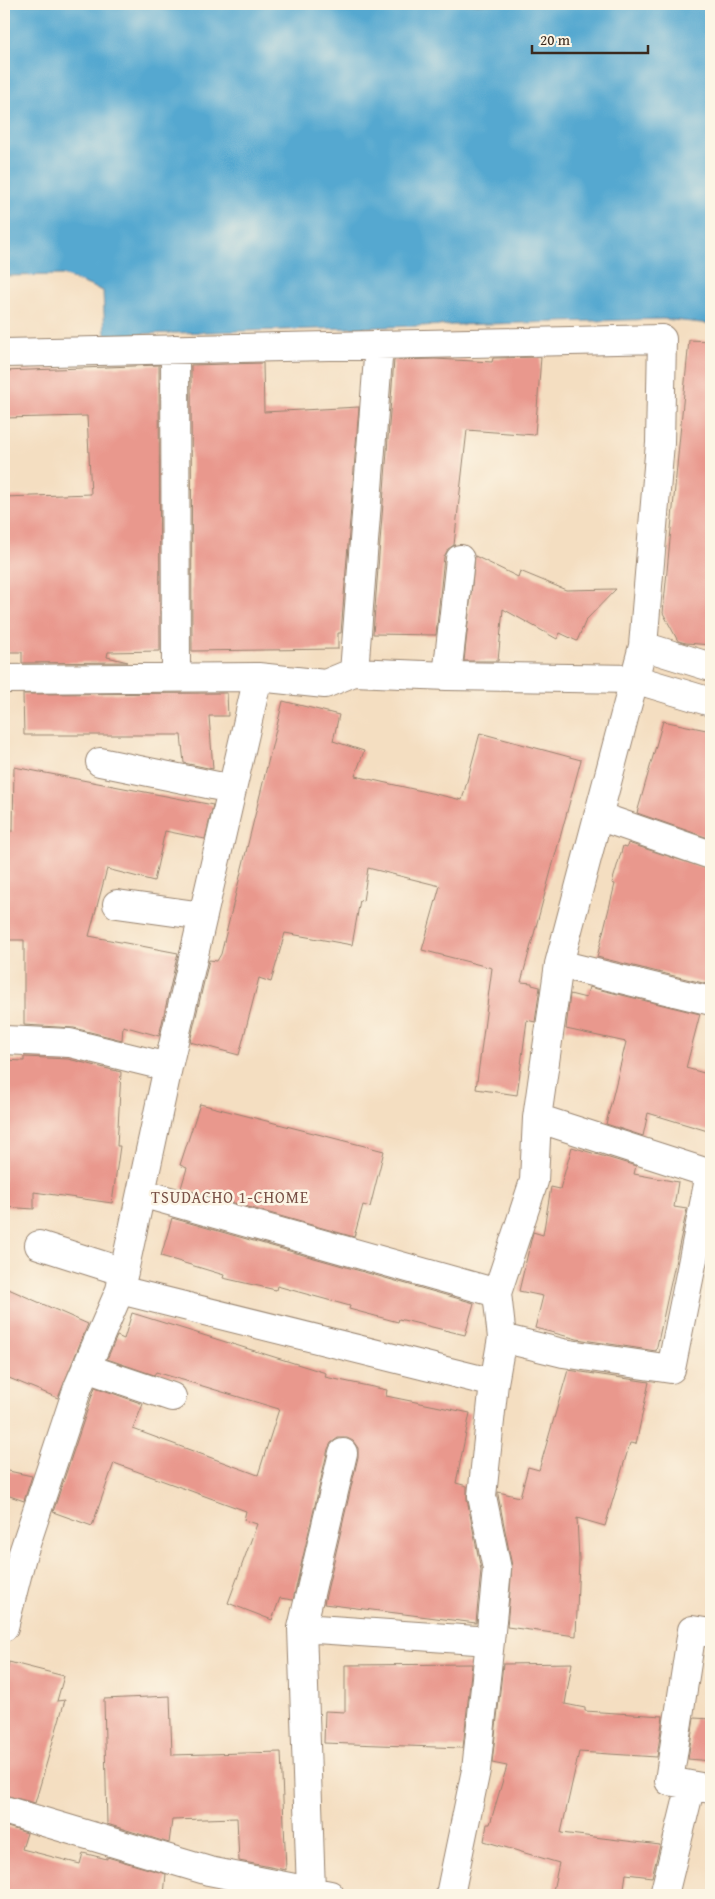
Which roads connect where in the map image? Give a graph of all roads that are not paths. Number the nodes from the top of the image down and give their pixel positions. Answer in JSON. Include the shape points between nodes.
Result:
{"nodes":[{"id":1,"x":379,"y":345,"type":"junction"},
{"id":2,"x":176,"y":349,"type":"junction"},
{"id":3,"x":4,"y":353,"type":"edge"},
{"id":4,"x":460,"y":559,"type":"dead end"},
{"id":5,"x":643,"y":646,"type":"junction"},
{"id":6,"x":711,"y":667,"type":"edge"},
{"id":7,"x":354,"y":672,"type":"junction"},
{"id":8,"x":447,"y":676,"type":"junction"},
{"id":9,"x":176,"y":677,"type":"junction"},
{"id":10,"x":258,"y":677,"type":"junction"},
{"id":11,"x":4,"y":679,"type":"edge"},
{"id":12,"x":634,"y":679,"type":"junction"},
{"id":13,"x":711,"y":702,"type":"edge"},
{"id":14,"x":100,"y":762,"type":"dead end"},
{"id":15,"x":232,"y":789,"type":"junction"},
{"id":16,"x":598,"y":816,"type":"junction"},
{"id":17,"x":711,"y":855,"type":"edge"},
{"id":18,"x":117,"y":904,"type":"dead end"},
{"id":19,"x":203,"y":916,"type":"junction"},
{"id":20,"x":560,"y":964,"type":"junction"},
{"id":21,"x":711,"y":1001,"type":"edge"},
{"id":22,"x":4,"y":1040,"type":"edge"},
{"id":23,"x":168,"y":1068,"type":"junction"},
{"id":24,"x":537,"y":1118,"type":"junction"},
{"id":25,"x":710,"y":1174,"type":"edge"},
{"id":26,"x":141,"y":1193,"type":"junction"},
{"id":27,"x":39,"y":1245,"type":"dead end"},
{"id":28,"x":122,"y":1281,"type":"junction"},
{"id":29,"x":496,"y":1293,"type":"junction"},
{"id":30,"x":502,"y":1338,"type":"junction"},
{"id":31,"x":86,"y":1368,"type":"junction"},
{"id":32,"x":494,"y":1383,"type":"junction"},
{"id":33,"x":172,"y":1397,"type":"dead end"},
{"id":34,"x":343,"y":1452,"type":"dead end"},
{"id":35,"x":4,"y":1627,"type":"edge"},
{"id":36,"x":302,"y":1628,"type":"junction"},
{"id":37,"x":711,"y":1634,"type":"edge"},
{"id":38,"x":490,"y":1641,"type":"junction"},
{"id":39,"x":701,"y":1787,"type":"edge"},
{"id":40,"x":4,"y":1810,"type":"edge"},
{"id":41,"x":320,"y":1893,"type":"edge"},
{"id":42,"x":450,"y":1895,"type":"edge"},
{"id":43,"x":664,"y":1895,"type":"edge"}],
"edges":[{"from":1,"to":2,"type":"street"},
{"from":1,"to":5,"type":"street","via":[[662,339],[660,443]]},
{"from":1,"to":7,"type":"street"},
{"from":2,"to":3,"type":"street"},
{"from":2,"to":9,"type":"street"},
{"from":4,"to":8,"type":"street"},
{"from":5,"to":6,"type":"street"},
{"from":5,"to":12,"type":"street"},
{"from":7,"to":8,"type":"street"},
{"from":7,"to":10,"type":"street","via":[[325,684]]},
{"from":8,"to":12,"type":"street"},
{"from":9,"to":10,"type":"street"},
{"from":9,"to":11,"type":"street"},
{"from":10,"to":15,"type":"street"},
{"from":12,"to":13,"type":"street"},
{"from":12,"to":16,"type":"street"},
{"from":14,"to":15,"type":"street"},
{"from":15,"to":19,"type":"street"},
{"from":16,"to":17,"type":"street"},
{"from":16,"to":20,"type":"street"},
{"from":18,"to":19,"type":"street"},
{"from":19,"to":23,"type":"street"},
{"from":20,"to":21,"type":"street"},
{"from":20,"to":24,"type":"street"},
{"from":22,"to":23,"type":"street","via":[[70,1043]]},
{"from":23,"to":26,"type":"street"},
{"from":24,"to":25,"type":"street"},
{"from":24,"to":29,"type":"street","via":[[534,1181]]},
{"from":25,"to":30,"type":"street","via":[[671,1369],[563,1354]]},
{"from":26,"to":28,"type":"street"},
{"from":26,"to":29,"type":"street"},
{"from":27,"to":28,"type":"street"},
{"from":28,"to":31,"type":"street"},
{"from":28,"to":32,"type":"street"},
{"from":29,"to":30,"type":"street"},
{"from":30,"to":32,"type":"street"},
{"from":31,"to":33,"type":"street"},
{"from":31,"to":35,"type":"street","via":[[22,1556]]},
{"from":32,"to":38,"type":"street","via":[[482,1496],[496,1569]]},
{"from":34,"to":36,"type":"street"},
{"from":36,"to":38,"type":"street"},
{"from":36,"to":41,"type":"street"},
{"from":37,"to":39,"type":"street","via":[[692,1630],[669,1781]]},
{"from":38,"to":42,"type":"street","via":[[476,1770]]},
{"from":39,"to":43,"type":"street"},
{"from":40,"to":41,"type":"street","via":[[209,1871]]}]}
